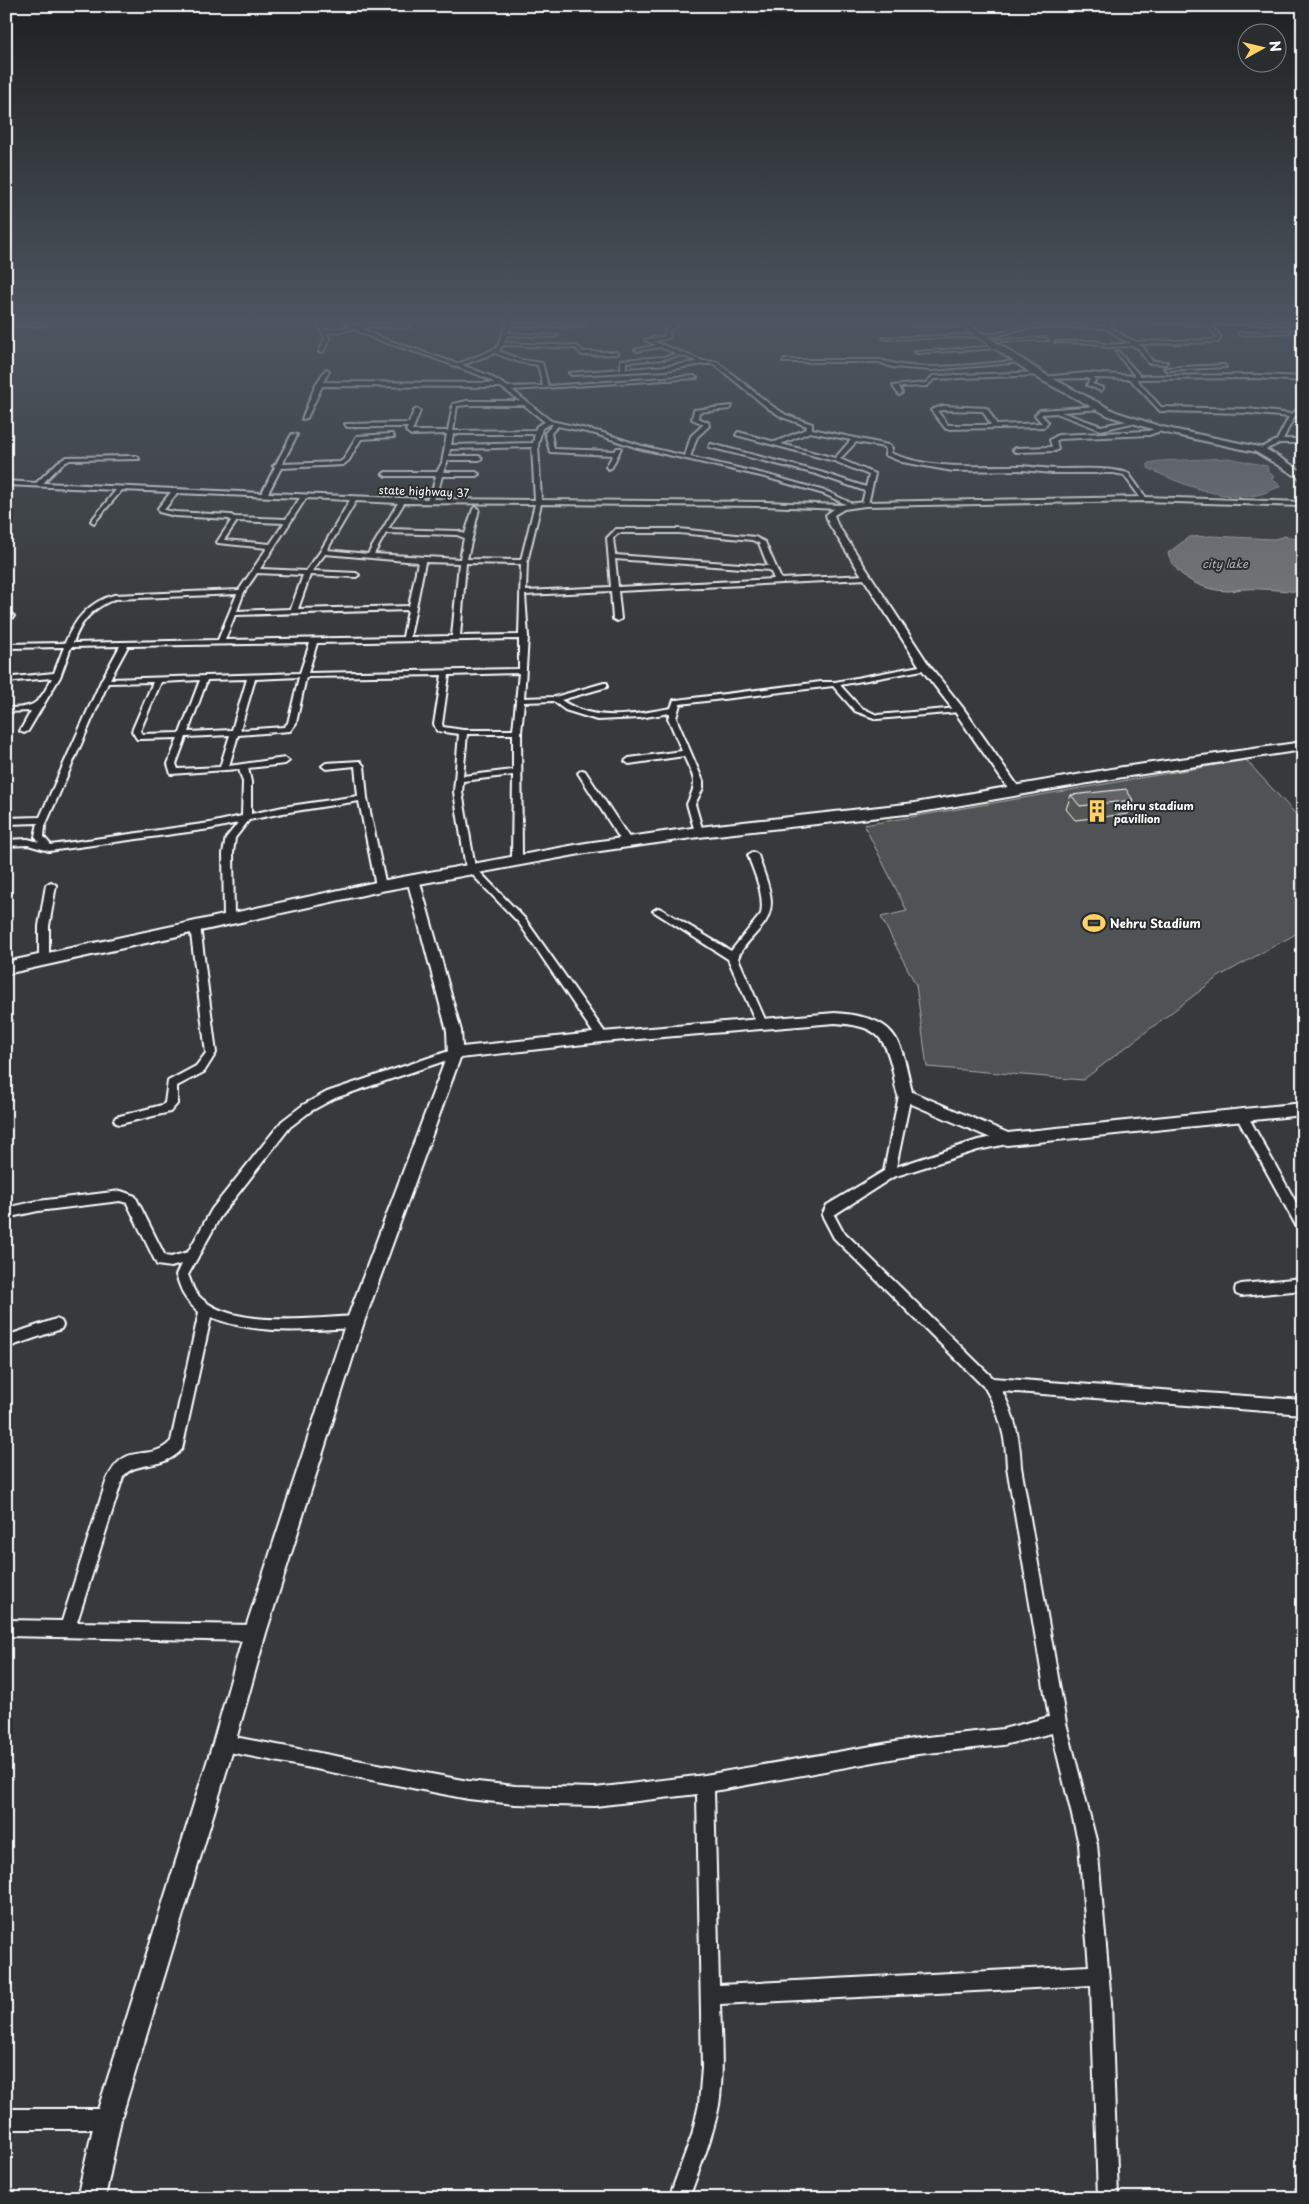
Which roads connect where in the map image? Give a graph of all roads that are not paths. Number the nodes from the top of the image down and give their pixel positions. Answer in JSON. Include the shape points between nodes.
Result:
{"nodes":[{"id":1,"x":347,"y":425,"type":"dead end"},
{"id":2,"x":412,"y":425,"type":"joint"},
{"id":3,"x":451,"y":425,"type":"edge"},
{"id":4,"x":543,"y":425,"type":"edge"},
{"id":5,"x":555,"y":425,"type":"edge"},
{"id":6,"x":559,"y":425,"type":"edge"},
{"id":7,"x":706,"y":425,"type":"edge"},
{"id":8,"x":807,"y":425,"type":"edge"},
{"id":9,"x":944,"y":425,"type":"edge"},
{"id":10,"x":1044,"y":425,"type":"edge"},
{"id":11,"x":1092,"y":425,"type":"edge"},
{"id":12,"x":1118,"y":425,"type":"edge"},
{"id":13,"x":1144,"y":425,"type":"edge"},
{"id":14,"x":1287,"y":425,"type":"edge"},
{"id":15,"x":995,"y":427,"type":"joint"},
{"id":16,"x":1161,"y":429,"type":"junction"},
{"id":17,"x":809,"y":430,"type":"junction"},
{"id":18,"x":537,"y":432,"type":"junction"},
{"id":19,"x":450,"y":434,"type":"junction"},
{"id":20,"x":738,"y":434,"type":"dead end"},
{"id":21,"x":294,"y":435,"type":"dead end"},
{"id":22,"x":392,"y":436,"type":"dead end"},
{"id":23,"x":1279,"y":440,"type":"junction"},
{"id":24,"x":624,"y":441,"type":"junction"},
{"id":25,"x":854,"y":441,"type":"junction"},
{"id":26,"x":1303,"y":441,"type":"edge"},
{"id":27,"x":535,"y":444,"type":"junction"},
{"id":28,"x":776,"y":444,"type":"junction"},
{"id":29,"x":712,"y":446,"type":"dead end"},
{"id":30,"x":447,"y":447,"type":"junction"},
{"id":31,"x":1267,"y":447,"type":"junction"},
{"id":32,"x":1016,"y":450,"type":"dead end"},
{"id":33,"x":617,"y":453,"type":"junction"},
{"id":34,"x":137,"y":458,"type":"dead end"},
{"id":35,"x":446,"y":458,"type":"junction"},
{"id":36,"x":479,"y":458,"type":"dead end"},
{"id":37,"x":687,"y":458,"type":"junction"},
{"id":38,"x":836,"y":460,"type":"junction"},
{"id":39,"x":276,"y":466,"type":"junction"},
{"id":40,"x":609,"y":467,"type":"dead end"},
{"id":41,"x":386,"y":474,"type":"dead end"},
{"id":42,"x":439,"y":474,"type":"junction"},
{"id":43,"x":476,"y":474,"type":"dead end"},
{"id":44,"x":1303,"y":477,"type":"edge"},
{"id":45,"x":6,"y":483,"type":"edge"},
{"id":46,"x":38,"y":484,"type":"junction"},
{"id":47,"x":120,"y":489,"type":"junction"},
{"id":48,"x":868,"y":490,"type":"junction"},
{"id":49,"x":174,"y":492,"type":"junction"},
{"id":50,"x":264,"y":495,"type":"junction"},
{"id":51,"x":304,"y":497,"type":"junction"},
{"id":52,"x":354,"y":498,"type":"junction"},
{"id":53,"x":1144,"y":500,"type":"junction"},
{"id":54,"x":402,"y":501,"type":"junction"},
{"id":55,"x":428,"y":501,"type":"junction"},
{"id":56,"x":538,"y":503,"type":"junction"},
{"id":57,"x":865,"y":504,"type":"junction"},
{"id":58,"x":1303,"y":504,"type":"edge"},
{"id":59,"x":852,"y":505,"type":"junction"},
{"id":60,"x":841,"y":507,"type":"junction"},
{"id":61,"x":476,"y":509,"type":"dead end"},
{"id":62,"x":234,"y":519,"type":"junction"},
{"id":63,"x":94,"y":521,"type":"dead end"},
{"id":64,"x":289,"y":521,"type":"junction"},
{"id":65,"x":385,"y":531,"type":"junction"},
{"id":66,"x":466,"y":537,"type":"junction"},
{"id":67,"x":271,"y":546,"type":"junction"},
{"id":68,"x":323,"y":552,"type":"junction"},
{"id":69,"x":370,"y":555,"type":"junction"},
{"id":70,"x":613,"y":557,"type":"junction"},
{"id":71,"x":422,"y":560,"type":"junction"},
{"id":72,"x":465,"y":561,"type":"junction"},
{"id":73,"x":524,"y":562,"type":"junction"},
{"id":74,"x":771,"y":568,"type":"junction"},
{"id":75,"x":255,"y":571,"type":"junction"},
{"id":76,"x":307,"y":574,"type":"junction"},
{"id":77,"x":356,"y":575,"type":"dead end"},
{"id":78,"x":867,"y":577,"type":"junction"},
{"id":79,"x":778,"y":581,"type":"junction"},
{"id":80,"x":614,"y":588,"type":"junction"},
{"id":81,"x":241,"y":592,"type":"junction"},
{"id":82,"x":522,"y":593,"type":"junction"},
{"id":83,"x":413,"y":608,"type":"junction"},
{"id":84,"x":294,"y":611,"type":"junction"},
{"id":85,"x":6,"y":612,"type":"edge"},
{"id":86,"x":231,"y":613,"type":"junction"},
{"id":87,"x":617,"y":619,"type":"dead end"},
{"id":88,"x":6,"y":622,"type":"edge"},
{"id":89,"x":524,"y":637,"type":"junction"},
{"id":90,"x":456,"y":638,"type":"junction"},
{"id":91,"x":406,"y":639,"type":"junction"},
{"id":92,"x":314,"y":642,"type":"junction"},
{"id":93,"x":220,"y":643,"type":"junction"},
{"id":94,"x":125,"y":644,"type":"junction"},
{"id":95,"x":6,"y":646,"type":"edge"},
{"id":96,"x":67,"y":646,"type":"junction"},
{"id":97,"x":925,"y":667,"type":"junction"},
{"id":98,"x":522,"y":671,"type":"junction"},
{"id":99,"x":446,"y":672,"type":"junction"},
{"id":100,"x":57,"y":675,"type":"junction"},
{"id":101,"x":303,"y":675,"type":"junction"},
{"id":102,"x":252,"y":676,"type":"junction"},
{"id":103,"x":204,"y":678,"type":"junction"},
{"id":104,"x":158,"y":680,"type":"junction"},
{"id":105,"x":104,"y":681,"type":"junction"},
{"id":106,"x":6,"y":682,"type":"edge"},
{"id":107,"x":835,"y":684,"type":"junction"},
{"id":108,"x":604,"y":685,"type":"dead end"},
{"id":109,"x":555,"y":699,"type":"junction"},
{"id":110,"x":520,"y":700,"type":"junction"},
{"id":111,"x":38,"y":706,"type":"junction"},
{"id":112,"x":6,"y":710,"type":"edge"},
{"id":113,"x":674,"y":710,"type":"junction"},
{"id":114,"x":959,"y":710,"type":"junction"},
{"id":115,"x":24,"y":731,"type":"dead end"},
{"id":116,"x":463,"y":732,"type":"junction"},
{"id":117,"x":517,"y":732,"type":"junction"},
{"id":118,"x":234,"y":734,"type":"junction"},
{"id":119,"x":182,"y":735,"type":"junction"},
{"id":120,"x":1303,"y":746,"type":"edge"},
{"id":121,"x":685,"y":752,"type":"junction"},
{"id":122,"x":285,"y":761,"type":"dead end"},
{"id":123,"x":629,"y":761,"type":"dead end"},
{"id":124,"x":326,"y":766,"type":"dead end"},
{"id":125,"x":243,"y":767,"type":"junction"},
{"id":126,"x":224,"y":769,"type":"junction"},
{"id":127,"x":518,"y":772,"type":"junction"},
{"id":128,"x":582,"y":773,"type":"dead end"},
{"id":129,"x":458,"y":779,"type":"junction"},
{"id":130,"x":1016,"y":792,"type":"junction"},
{"id":131,"x":363,"y":798,"type":"junction"},
{"id":132,"x":246,"y":818,"type":"junction"},
{"id":133,"x":44,"y":820,"type":"junction"},
{"id":134,"x":6,"y":821,"type":"edge"},
{"id":135,"x":699,"y":832,"type":"junction"},
{"id":136,"x":627,"y":842,"type":"junction"},
{"id":137,"x":6,"y":843,"type":"edge"},
{"id":138,"x":49,"y":848,"type":"junction"},
{"id":139,"x":753,"y":854,"type":"dead end"},
{"id":140,"x":517,"y":860,"type":"junction"},
{"id":141,"x":471,"y":868,"type":"junction"},
{"id":142,"x":413,"y":879,"type":"junction"},
{"id":143,"x":51,"y":885,"type":"dead end"},
{"id":144,"x":382,"y":886,"type":"junction"},
{"id":145,"x":658,"y":911,"type":"dead end"},
{"id":146,"x":229,"y":918,"type":"junction"},
{"id":147,"x":195,"y":926,"type":"junction"},
{"id":148,"x":733,"y":957,"type":"junction"},
{"id":149,"x":44,"y":960,"type":"junction"},
{"id":150,"x":6,"y":968,"type":"edge"},
{"id":151,"x":762,"y":1024,"type":"junction"},
{"id":152,"x":602,"y":1037,"type":"junction"},
{"id":153,"x":455,"y":1053,"type":"junction"},
{"id":154,"x":905,"y":1095,"type":"junction"},
{"id":155,"x":1303,"y":1109,"type":"edge"},
{"id":156,"x":1242,"y":1114,"type":"junction"},
{"id":157,"x":120,"y":1120,"type":"dead end"},
{"id":158,"x":1007,"y":1139,"type":"junction"},
{"id":159,"x":889,"y":1174,"type":"junction"},
{"id":160,"x":6,"y":1213,"type":"edge"},
{"id":161,"x":1303,"y":1227,"type":"edge"},
{"id":162,"x":192,"y":1256,"type":"junction"},
{"id":163,"x":1303,"y":1284,"type":"edge"},
{"id":164,"x":1241,"y":1290,"type":"dead end"},
{"id":165,"x":206,"y":1310,"type":"junction"},
{"id":166,"x":355,"y":1322,"type":"junction"},
{"id":167,"x":56,"y":1325,"type":"dead end"},
{"id":168,"x":6,"y":1342,"type":"edge"},
{"id":169,"x":990,"y":1384,"type":"junction"},
{"id":170,"x":1303,"y":1407,"type":"edge"},
{"id":171,"x":6,"y":1628,"type":"edge"},
{"id":172,"x":67,"y":1629,"type":"junction"},
{"id":173,"x":255,"y":1633,"type":"junction"},
{"id":174,"x":1058,"y":1722,"type":"junction"},
{"id":175,"x":224,"y":1743,"type":"junction"},
{"id":176,"x":705,"y":1784,"type":"junction"},
{"id":177,"x":1099,"y":1975,"type":"junction"},
{"id":178,"x":710,"y":1995,"type":"junction"},
{"id":179,"x":6,"y":2119,"type":"edge"},
{"id":180,"x":108,"y":2119,"type":"junction"},
{"id":181,"x":91,"y":2198,"type":"edge"},
{"id":182,"x":679,"y":2198,"type":"edge"},
{"id":183,"x":1108,"y":2198,"type":"edge"}],
"edges":[{"from":1,"to":2,"type":"street"},
{"from":2,"to":19,"type":"street","via":[[411,433]]},
{"from":3,"to":19,"type":"street"},
{"from":4,"to":18,"type":"street"},
{"from":5,"to":33,"type":"street","via":[[548,433],[552,451]]},
{"from":6,"to":24,"type":"street"},
{"from":7,"to":37,"type":"street","via":[[694,436]]},
{"from":8,"to":17,"type":"street"},
{"from":9,"to":15,"type":"street"},
{"from":10,"to":15,"type":"street"},
{"from":11,"to":12,"type":"street","via":[[1101,428]]},
{"from":13,"to":16,"type":"highway"},
{"from":14,"to":23,"type":"street"},
{"from":16,"to":31,"type":"highway"},
{"from":16,"to":32,"type":"street","via":[[1148,433],[1058,437],[1053,440],[1055,449]]},
{"from":17,"to":25,"type":"street"},
{"from":17,"to":28,"type":"street"},
{"from":18,"to":19,"type":"street"},
{"from":18,"to":27,"type":"street"},
{"from":19,"to":30,"type":"street"},
{"from":20,"to":28,"type":"street"},
{"from":21,"to":39,"type":"street"},
{"from":22,"to":39,"type":"street","via":[[359,437],[341,464]]},
{"from":23,"to":26,"type":"street"},
{"from":23,"to":31,"type":"street"},
{"from":24,"to":33,"type":"street"},
{"from":24,"to":37,"type":"street"},
{"from":25,"to":38,"type":"street"},
{"from":25,"to":53,"type":"street","via":[[886,446],[889,448],[887,454],[902,460],[953,469],[1114,471],[1126,474]]},
{"from":27,"to":30,"type":"street"},
{"from":27,"to":56,"type":"street"},
{"from":28,"to":38,"type":"street"},
{"from":29,"to":48,"type":"street","via":[[818,473]]},
{"from":30,"to":35,"type":"street"},
{"from":31,"to":44,"type":"highway"},
{"from":33,"to":40,"type":"street"},
{"from":34,"to":46,"type":"street","via":[[69,458]]},
{"from":35,"to":36,"type":"street"},
{"from":35,"to":42,"type":"street"},
{"from":37,"to":59,"type":"street","via":[[807,488]]},
{"from":38,"to":48,"type":"street","via":[[869,472],[872,477]]},
{"from":39,"to":50,"type":"street"},
{"from":41,"to":42,"type":"street"},
{"from":42,"to":43,"type":"street"},
{"from":42,"to":55,"type":"street","via":[[435,492]]},
{"from":45,"to":46,"type":"street","name":"state highway 37"},
{"from":46,"to":47,"type":"street","name":"state highway 37"},
{"from":47,"to":49,"type":"street","name":"state highway 37"},
{"from":47,"to":63,"type":"street"},
{"from":48,"to":57,"type":"street"},
{"from":49,"to":50,"type":"street","name":"state highway 37"},
{"from":49,"to":62,"type":"street","via":[[161,511]]},
{"from":50,"to":51,"type":"street","name":"state highway 37"},
{"from":51,"to":52,"type":"street","name":"state highway 37"},
{"from":51,"to":64,"type":"street"},
{"from":52,"to":54,"type":"street","name":"state highway 37"},
{"from":52,"to":68,"type":"street"},
{"from":53,"to":57,"type":"street"},
{"from":53,"to":58,"type":"street"},
{"from":54,"to":55,"type":"street","name":"state highway 37"},
{"from":54,"to":65,"type":"street"},
{"from":55,"to":56,"type":"street","name":"state highway 37"},
{"from":56,"to":60,"type":"street","name":"state highway 37"},
{"from":56,"to":73,"type":"street"},
{"from":57,"to":59,"type":"street"},
{"from":59,"to":60,"type":"street"},
{"from":60,"to":78,"type":"street","via":[[834,510],[831,519]]},
{"from":61,"to":66,"type":"street"},
{"from":62,"to":64,"type":"street"},
{"from":62,"to":67,"type":"street","via":[[220,542]]},
{"from":64,"to":67,"type":"street"},
{"from":65,"to":66,"type":"street","via":[[458,533]]},
{"from":65,"to":69,"type":"street"},
{"from":66,"to":72,"type":"street"},
{"from":67,"to":75,"type":"street"},
{"from":68,"to":69,"type":"street"},
{"from":68,"to":76,"type":"street"},
{"from":69,"to":71,"type":"street"},
{"from":70,"to":74,"type":"street"},
{"from":70,"to":74,"type":"street","via":[[610,538],[616,530],[679,531],[753,538],[762,542]]},
{"from":70,"to":80,"type":"street"},
{"from":71,"to":72,"type":"street"},
{"from":71,"to":83,"type":"street"},
{"from":72,"to":73,"type":"street"},
{"from":72,"to":90,"type":"street","via":[[456,611]]},
{"from":73,"to":82,"type":"street"},
{"from":74,"to":79,"type":"street"},
{"from":75,"to":76,"type":"street"},
{"from":75,"to":81,"type":"street"},
{"from":76,"to":77,"type":"street"},
{"from":76,"to":84,"type":"street"},
{"from":78,"to":79,"type":"street"},
{"from":78,"to":97,"type":"street"},
{"from":79,"to":80,"type":"street"},
{"from":80,"to":82,"type":"street"},
{"from":80,"to":87,"type":"street"},
{"from":81,"to":86,"type":"street"},
{"from":81,"to":96,"type":"street","via":[[114,597],[101,601],[85,613]]},
{"from":82,"to":89,"type":"street"},
{"from":83,"to":84,"type":"street"},
{"from":83,"to":91,"type":"street"},
{"from":84,"to":86,"type":"street"},
{"from":85,"to":88,"type":"street","via":[[10,616]]},
{"from":86,"to":93,"type":"street"},
{"from":89,"to":90,"type":"street"},
{"from":89,"to":98,"type":"street"},
{"from":90,"to":91,"type":"street"},
{"from":91,"to":92,"type":"street"},
{"from":92,"to":93,"type":"street"},
{"from":92,"to":101,"type":"street"},
{"from":93,"to":94,"type":"street"},
{"from":94,"to":96,"type":"street"},
{"from":94,"to":105,"type":"street"},
{"from":95,"to":96,"type":"street"},
{"from":96,"to":100,"type":"street"},
{"from":97,"to":107,"type":"street"},
{"from":97,"to":114,"type":"street"},
{"from":98,"to":99,"type":"street"},
{"from":98,"to":110,"type":"street"},
{"from":99,"to":101,"type":"street"},
{"from":99,"to":116,"type":"street","via":[[438,724],[445,731]]},
{"from":100,"to":106,"type":"street","via":[[14,678]]},
{"from":100,"to":111,"type":"street"},
{"from":101,"to":102,"type":"street"},
{"from":101,"to":118,"type":"street","via":[[290,726],[280,730]]},
{"from":102,"to":103,"type":"street"},
{"from":102,"to":118,"type":"street"},
{"from":103,"to":104,"type":"street"},
{"from":103,"to":119,"type":"street"},
{"from":104,"to":105,"type":"street"},
{"from":104,"to":119,"type":"street","via":[[136,731],[140,736],[150,738]]},
{"from":105,"to":133,"type":"street"},
{"from":107,"to":113,"type":"street","via":[[687,699],[678,702]]},
{"from":107,"to":114,"type":"street","via":[[856,708],[877,717]]},
{"from":108,"to":109,"type":"street"},
{"from":109,"to":110,"type":"street"},
{"from":109,"to":113,"type":"street","via":[[568,708],[597,718]]},
{"from":110,"to":117,"type":"street"},
{"from":111,"to":112,"type":"street"},
{"from":111,"to":115,"type":"street"},
{"from":113,"to":121,"type":"street","via":[[674,726]]},
{"from":114,"to":130,"type":"street"},
{"from":116,"to":117,"type":"street"},
{"from":116,"to":129,"type":"street"},
{"from":117,"to":127,"type":"street"},
{"from":118,"to":119,"type":"street"},
{"from":118,"to":126,"type":"street"},
{"from":119,"to":126,"type":"street","via":[[172,764],[174,772]]},
{"from":120,"to":130,"type":"highway","via":[[1123,772]]},
{"from":121,"to":123,"type":"street"},
{"from":121,"to":135,"type":"street","via":[[699,781],[691,804]]},
{"from":122,"to":125,"type":"street"},
{"from":124,"to":131,"type":"street","via":[[357,763]]},
{"from":125,"to":126,"type":"street"},
{"from":125,"to":132,"type":"street","via":[[247,782]]},
{"from":127,"to":129,"type":"street"},
{"from":127,"to":140,"type":"street"},
{"from":128,"to":136,"type":"street"},
{"from":129,"to":141,"type":"street"},
{"from":130,"to":135,"type":"highway","via":[[915,808]]},
{"from":131,"to":132,"type":"street"},
{"from":131,"to":144,"type":"street"},
{"from":132,"to":138,"type":"street"},
{"from":132,"to":146,"type":"street","via":[[231,838],[228,853]]},
{"from":133,"to":134,"type":"street"},
{"from":133,"to":138,"type":"street","via":[[39,837]]},
{"from":135,"to":136,"type":"highway"},
{"from":136,"to":140,"type":"highway"},
{"from":137,"to":138,"type":"street","via":[[33,843]]},
{"from":139,"to":148,"type":"street","via":[[767,907],[762,920],[735,950]]},
{"from":140,"to":141,"type":"highway"},
{"from":141,"to":142,"type":"highway"},
{"from":141,"to":152,"type":"street","via":[[522,921]]},
{"from":142,"to":144,"type":"highway"},
{"from":142,"to":153,"type":"street","via":[[454,1031]]},
{"from":143,"to":149,"type":"street","via":[[44,926]]},
{"from":144,"to":146,"type":"highway"},
{"from":145,"to":148,"type":"street"},
{"from":146,"to":147,"type":"highway"},
{"from":147,"to":149,"type":"highway"},
{"from":147,"to":157,"type":"street","via":[[211,1053],[200,1069],[172,1084],[171,1104],[166,1109]]},
{"from":148,"to":151,"type":"street"},
{"from":149,"to":150,"type":"highway"},
{"from":151,"to":152,"type":"street"},
{"from":151,"to":154,"type":"street","via":[[835,1018],[858,1019],[878,1026],[892,1041]]},
{"from":152,"to":153,"type":"street"},
{"from":153,"to":162,"type":"street","via":[[332,1095],[286,1124],[216,1213]]},
{"from":153,"to":166,"type":"street"},
{"from":154,"to":158,"type":"street"},
{"from":154,"to":159,"type":"street"},
{"from":155,"to":156,"type":"street"},
{"from":156,"to":158,"type":"street"},
{"from":156,"to":161,"type":"street"},
{"from":158,"to":159,"type":"street"},
{"from":159,"to":169,"type":"street","via":[[831,1209],[828,1215],[831,1224]]},
{"from":160,"to":162,"type":"street","via":[[121,1196],[131,1200],[161,1261],[171,1262]]},
{"from":162,"to":165,"type":"street","via":[[182,1275],[183,1286],[192,1301]]},
{"from":163,"to":164,"type":"street"},
{"from":165,"to":166,"type":"street","via":[[234,1320],[259,1324]]},
{"from":165,"to":172,"type":"street","via":[[177,1444],[171,1453],[163,1457],[122,1467],[113,1482]]},
{"from":166,"to":173,"type":"street"},
{"from":167,"to":168,"type":"street"},
{"from":169,"to":170,"type":"street"},
{"from":169,"to":174,"type":"street","via":[[1005,1410],[1013,1434],[1014,1467]]},
{"from":171,"to":172,"type":"street"},
{"from":172,"to":173,"type":"street"},
{"from":173,"to":175,"type":"street"},
{"from":174,"to":176,"type":"street","via":[[1003,1737],[918,1746]]},
{"from":174,"to":177,"type":"street","via":[[1088,1844]]},
{"from":175,"to":176,"type":"street","via":[[468,1790],[515,1795],[596,1797]]},
{"from":175,"to":180,"type":"street"},
{"from":176,"to":178,"type":"street"},
{"from":177,"to":178,"type":"street"},
{"from":177,"to":183,"type":"street"},
{"from":178,"to":182,"type":"street","via":[[712,2068],[709,2104],[702,2135]]},
{"from":179,"to":180,"type":"street"},
{"from":180,"to":181,"type":"street"}]}
